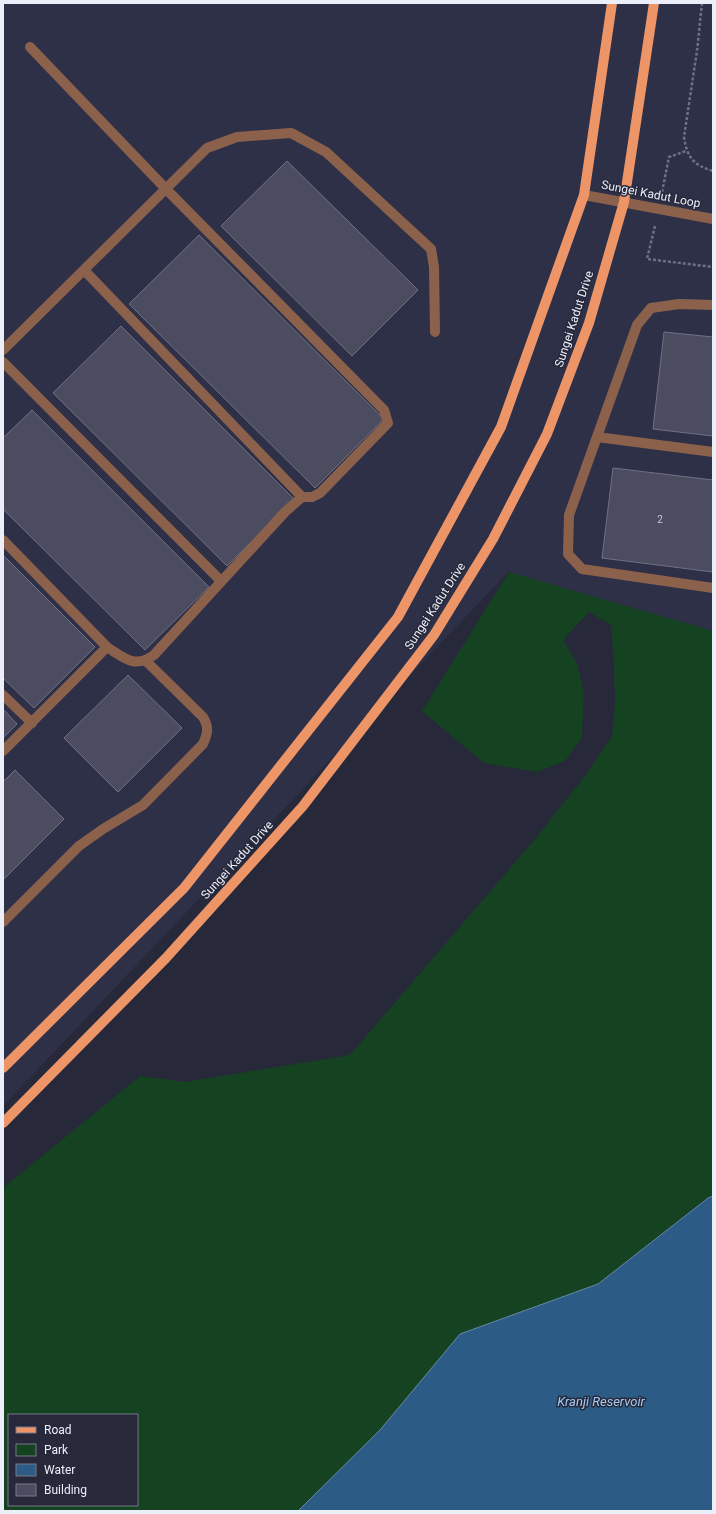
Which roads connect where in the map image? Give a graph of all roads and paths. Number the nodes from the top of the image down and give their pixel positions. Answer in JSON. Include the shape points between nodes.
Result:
{"nodes":[{"id":1,"x":612,"y":3,"type":"edge"},
{"id":2,"x":654,"y":3,"type":"edge"},
{"id":3,"x":702,"y":3,"type":"edge"},
{"id":4,"x":30,"y":47,"type":"dead end"},
{"id":5,"x":686,"y":151,"type":"junction"},
{"id":6,"x":713,"y":170,"type":"edge"},
{"id":7,"x":166,"y":189,"type":"junction"},
{"id":8,"x":584,"y":195,"type":"junction"},
{"id":9,"x":624,"y":202,"type":"junction"},
{"id":10,"x":658,"y":209,"type":"junction"},
{"id":11,"x":713,"y":219,"type":"edge"},
{"id":12,"x":713,"y":267,"type":"edge"},
{"id":13,"x":84,"y":270,"type":"junction"},
{"id":14,"x":713,"y":305,"type":"edge"},
{"id":15,"x":435,"y":332,"type":"dead end"},
{"id":16,"x":3,"y":350,"type":"edge"},
{"id":17,"x":3,"y":362,"type":"edge"},
{"id":18,"x":597,"y":437,"type":"junction"},
{"id":19,"x":713,"y":452,"type":"edge"},
{"id":20,"x":302,"y":498,"type":"junction"},
{"id":21,"x":3,"y":540,"type":"edge"},
{"id":22,"x":221,"y":581,"type":"junction"},
{"id":23,"x":713,"y":588,"type":"edge"},
{"id":24,"x":107,"y":647,"type":"junction"},
{"id":25,"x":146,"y":661,"type":"junction"},
{"id":26,"x":3,"y":695,"type":"edge"},
{"id":27,"x":32,"y":723,"type":"junction"},
{"id":28,"x":3,"y":751,"type":"edge"},
{"id":29,"x":3,"y":922,"type":"edge"},
{"id":30,"x":3,"y":1068,"type":"edge"},
{"id":31,"x":3,"y":1123,"type":"edge"}],
"edges":[{"from":1,"to":8,"type":"main road","name":"Sungei Kadut Drive"},
{"from":2,"to":9,"type":"main road","name":"Sungei Kadut Drive"},
{"from":3,"to":5,"type":"path","via":[[684,137]]},
{"from":4,"to":7,"type":"street"},
{"from":5,"to":6,"type":"path","via":[[694,162]]},
{"from":5,"to":10,"type":"path","via":[[669,157]]},
{"from":7,"to":13,"type":"street"},
{"from":7,"to":15,"type":"street","via":[[207,148],[237,137],[291,133],[304,139],[326,152],[431,249],[434,267]]},
{"from":7,"to":20,"type":"street","via":[[384,410],[388,423],[320,493]]},
{"from":8,"to":9,"type":"street","name":"Sungei Kadut Loop"},
{"from":8,"to":30,"type":"main road","name":"Sungei Kadut Drive","via":[[501,427],[398,617],[184,888]]},
{"from":9,"to":10,"type":"street","name":"Sungei Kadut Loop"},
{"from":9,"to":31,"type":"main road","name":"Sungei Kadut Drive","via":[[589,323],[547,434],[493,539],[434,635],[298,812],[166,958]]},
{"from":10,"to":11,"type":"street","name":"Sungei Kadut Loop"},
{"from":10,"to":12,"type":"path","via":[[647,259]]},
{"from":13,"to":16,"type":"street"},
{"from":13,"to":20,"type":"street"},
{"from":14,"to":18,"type":"street","via":[[680,304],[651,308],[638,325]]},
{"from":17,"to":22,"type":"street"},
{"from":18,"to":19,"type":"street"},
{"from":18,"to":23,"type":"street","via":[[570,515],[568,554],[582,568]]},
{"from":20,"to":22,"type":"street","via":[[285,512]]},
{"from":21,"to":24,"type":"street"},
{"from":22,"to":25,"type":"street"},
{"from":24,"to":25,"type":"street","via":[[129,660]]},
{"from":24,"to":27,"type":"street"},
{"from":25,"to":29,"type":"street","via":[[203,717],[208,725],[203,744],[143,805],[79,846]]},
{"from":26,"to":27,"type":"street"},
{"from":27,"to":28,"type":"street"}]}
